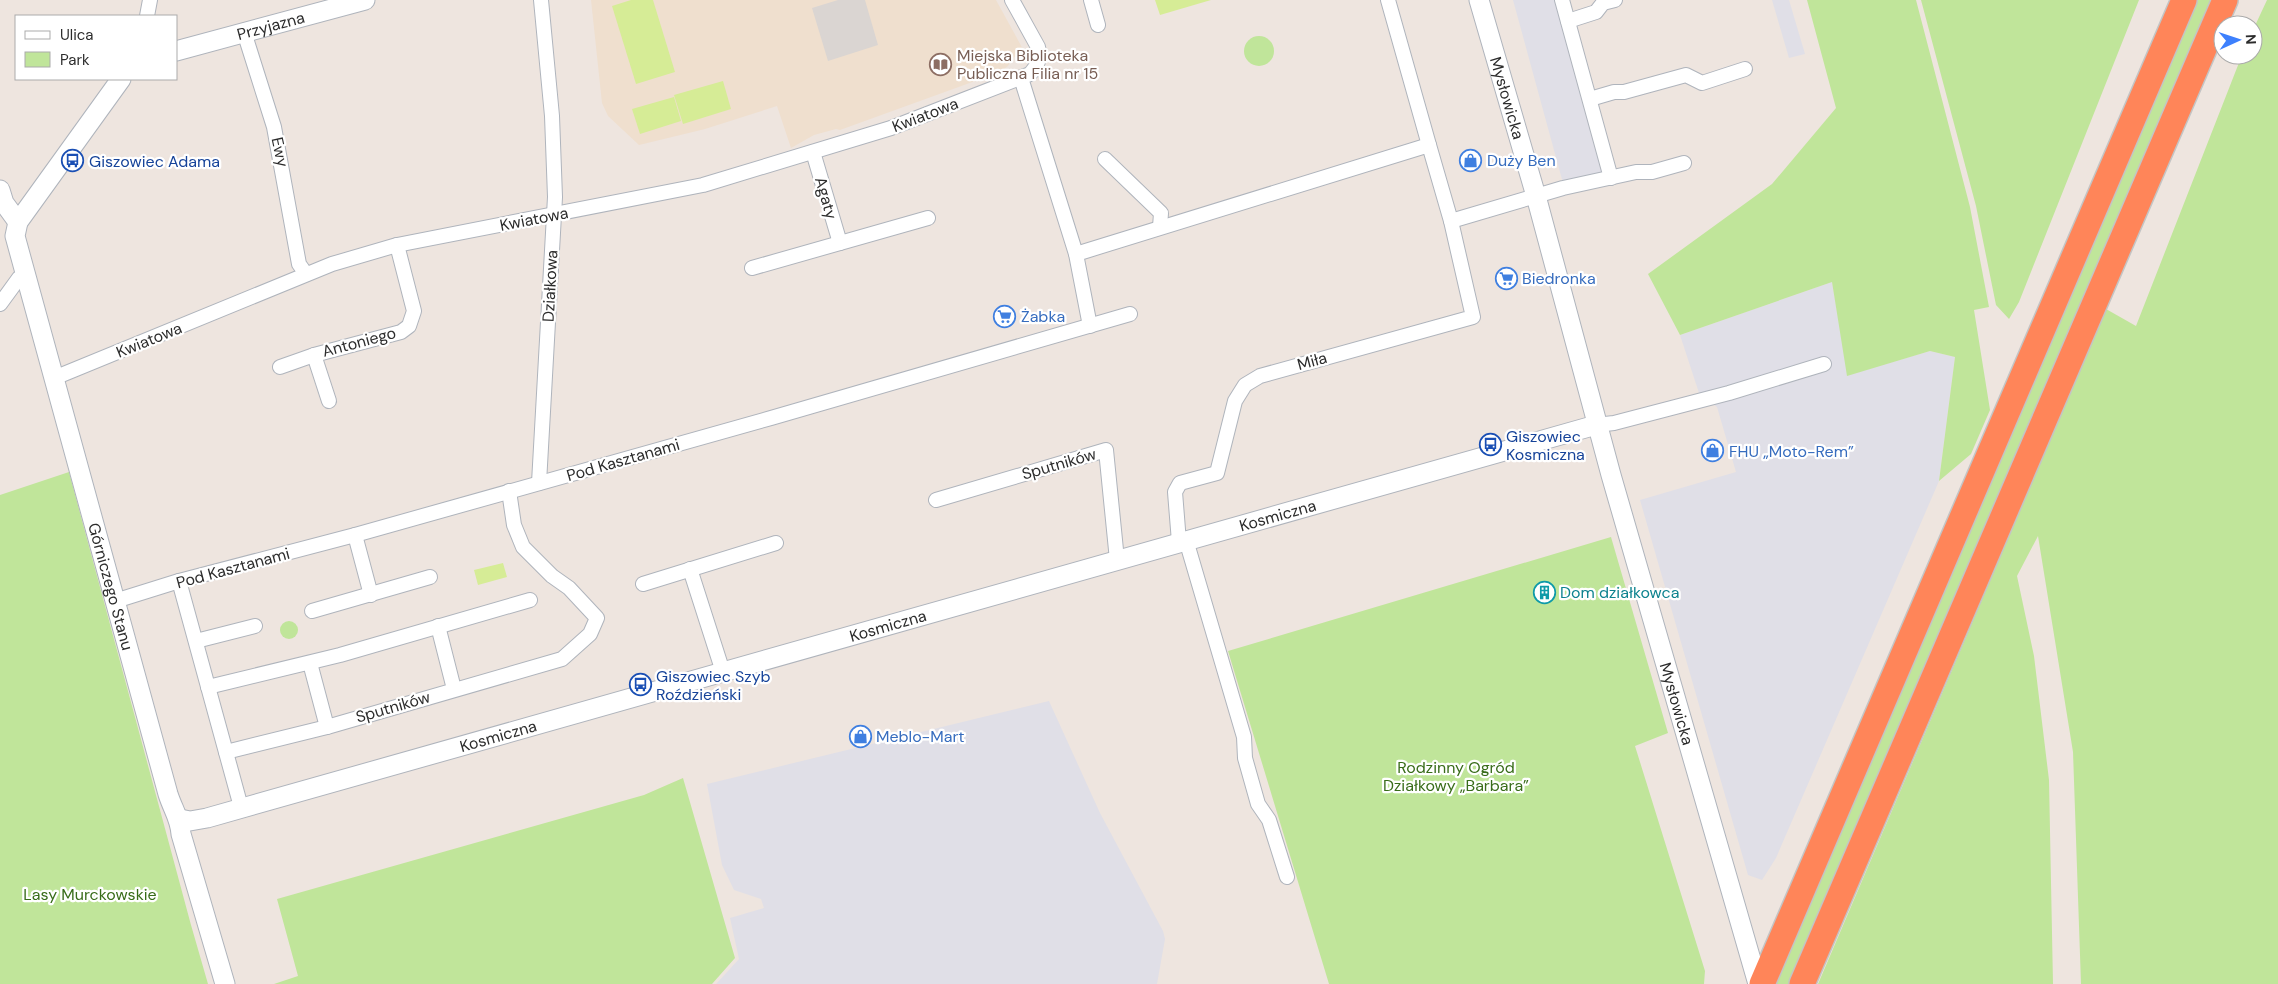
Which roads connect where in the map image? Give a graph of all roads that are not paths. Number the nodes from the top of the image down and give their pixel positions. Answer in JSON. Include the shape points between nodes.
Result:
{"nodes":[{"id":1,"x":150,"y":0,"type":"edge"},
{"id":2,"x":365,"y":0,"type":"edge"},
{"id":3,"x":540,"y":0,"type":"edge"},
{"id":4,"x":1012,"y":0,"type":"edge"},
{"id":5,"x":1091,"y":0,"type":"edge"},
{"id":6,"x":1388,"y":0,"type":"edge"},
{"id":7,"x":1479,"y":0,"type":"edge"},
{"id":8,"x":1562,"y":0,"type":"edge"},
{"id":9,"x":1615,"y":0,"type":"edge"},
{"id":10,"x":2184,"y":0,"type":"edge"},
{"id":11,"x":2225,"y":0,"type":"edge"},
{"id":12,"x":147,"y":15,"type":"edge"},
{"id":13,"x":1568,"y":21,"type":"junction"},
{"id":14,"x":1098,"y":25,"type":"dead end"},
{"id":15,"x":244,"y":32,"type":"junction"},
{"id":16,"x":178,"y":50,"type":"edge"},
{"id":17,"x":1744,"y":69,"type":"dead end"},
{"id":18,"x":1021,"y":78,"type":"junction"},
{"id":19,"x":120,"y":80,"type":"edge"},
{"id":20,"x":1590,"y":99,"type":"junction"},
{"id":21,"x":1429,"y":145,"type":"junction"},
{"id":22,"x":813,"y":152,"type":"junction"},
{"id":23,"x":1105,"y":159,"type":"dead end"},
{"id":24,"x":1684,"y":163,"type":"dead end"},
{"id":25,"x":1611,"y":178,"type":"junction"},
{"id":26,"x":0,"y":190,"type":"edge"},
{"id":27,"x":1536,"y":196,"type":"junction"},
{"id":28,"x":554,"y":215,"type":"junction"},
{"id":29,"x":928,"y":218,"type":"dead end"},
{"id":30,"x":1452,"y":221,"type":"junction"},
{"id":31,"x":1160,"y":228,"type":"junction"},
{"id":32,"x":11,"y":233,"type":"edge"},
{"id":33,"x":840,"y":243,"type":"junction"},
{"id":34,"x":396,"y":245,"type":"junction"},
{"id":35,"x":1076,"y":254,"type":"junction"},
{"id":36,"x":752,"y":268,"type":"dead end"},
{"id":37,"x":306,"y":274,"type":"junction"},
{"id":38,"x":25,"y":275,"type":"junction"},
{"id":39,"x":0,"y":304,"type":"edge"},
{"id":40,"x":1130,"y":314,"type":"dead end"},
{"id":41,"x":1090,"y":326,"type":"junction"},
{"id":42,"x":314,"y":355,"type":"junction"},
{"id":43,"x":1824,"y":364,"type":"dead end"},
{"id":44,"x":280,"y":367,"type":"dead end"},
{"id":45,"x":54,"y":378,"type":"junction"},
{"id":46,"x":329,"y":401,"type":"dead end"},
{"id":47,"x":1596,"y":425,"type":"junction"},
{"id":48,"x":539,"y":483,"type":"junction"},
{"id":49,"x":509,"y":491,"type":"junction"},
{"id":50,"x":936,"y":500,"type":"dead end"},
{"id":51,"x":355,"y":536,"type":"junction"},
{"id":52,"x":1183,"y":541,"type":"junction"},
{"id":53,"x":776,"y":543,"type":"dead end"},
{"id":54,"x":1117,"y":560,"type":"junction"},
{"id":55,"x":690,"y":568,"type":"junction"},
{"id":56,"x":430,"y":577,"type":"dead end"},
{"id":57,"x":179,"y":581,"type":"junction"},
{"id":58,"x":643,"y":584,"type":"dead end"},
{"id":59,"x":371,"y":595,"type":"junction"},
{"id":60,"x":530,"y":600,"type":"dead end"},
{"id":61,"x":115,"y":601,"type":"junction"},
{"id":62,"x":312,"y":611,"type":"dead end"},
{"id":63,"x":255,"y":626,"type":"dead end"},
{"id":64,"x":438,"y":626,"type":"junction"},
{"id":65,"x":196,"y":641,"type":"junction"},
{"id":66,"x":310,"y":663,"type":"junction"},
{"id":67,"x":723,"y":672,"type":"junction"},
{"id":68,"x":208,"y":687,"type":"junction"},
{"id":69,"x":454,"y":689,"type":"junction"},
{"id":70,"x":327,"y":727,"type":"junction"},
{"id":71,"x":226,"y":752,"type":"junction"},
{"id":72,"x":241,"y":808,"type":"junction"},
{"id":73,"x":180,"y":819,"type":"junction"},
{"id":74,"x":1288,"y":877,"type":"dead end"},
{"id":75,"x":225,"y":984,"type":"edge"},
{"id":76,"x":1758,"y":984,"type":"edge"},
{"id":77,"x":1762,"y":984,"type":"edge"},
{"id":78,"x":1802,"y":984,"type":"edge"}],
"edges":[{"from":1,"to":12,"type":"street"},
{"from":2,"to":15,"type":"street","name":"Przyjazna"},
{"from":3,"to":28,"type":"street","name":"Działkowa","via":[[552,116]]},
{"from":4,"to":18,"type":"street","via":[[1040,55],[1036,68]]},
{"from":5,"to":14,"type":"street"},
{"from":6,"to":21,"type":"street","name":"Miła"},
{"from":7,"to":27,"type":"street","name":"Mysłowicka"},
{"from":8,"to":13,"type":"street"},
{"from":9,"to":13,"type":"street","via":[[1596,12]]},
{"from":10,"to":77,"type":"highway"},
{"from":11,"to":78,"type":"highway"},
{"from":13,"to":20,"type":"street"},
{"from":15,"to":16,"type":"street","name":"Przyjazna"},
{"from":15,"to":37,"type":"street","name":"Ewy","via":[[274,127],[299,264]]},
{"from":17,"to":20,"type":"street","via":[[1702,83],[1686,74]]},
{"from":18,"to":22,"type":"street","name":"Kwiatowa","via":[[891,128]]},
{"from":18,"to":35,"type":"street"},
{"from":19,"to":32,"type":"street"},
{"from":20,"to":25,"type":"street"},
{"from":21,"to":30,"type":"street","name":"Miła"},
{"from":21,"to":31,"type":"street"},
{"from":22,"to":28,"type":"street","name":"Kwiatowa","via":[[703,185]]},
{"from":22,"to":33,"type":"street","name":"Agaty"},
{"from":23,"to":31,"type":"street","via":[[1161,212]]},
{"from":24,"to":25,"type":"street"},
{"from":25,"to":27,"type":"street"},
{"from":26,"to":32,"type":"street","name":"Górniczego Stanu"},
{"from":27,"to":30,"type":"street"},
{"from":27,"to":47,"type":"street","name":"Mysłowicka"},
{"from":28,"to":34,"type":"street","name":"Kwiatowa"},
{"from":28,"to":48,"type":"street","name":"Działkowa"},
{"from":29,"to":33,"type":"street"},
{"from":30,"to":52,"type":"street","name":"Miła","via":[[1473,317],[1260,376],[1245,385],[1235,401],[1217,473],[1180,482],[1177,486],[1175,492]]},
{"from":31,"to":35,"type":"street"},
{"from":32,"to":38,"type":"street","name":"Górniczego Stanu"},
{"from":33,"to":36,"type":"street"},
{"from":34,"to":37,"type":"street","name":"Kwiatowa"},
{"from":34,"to":42,"type":"street","name":"Antoniego","via":[[414,311],[409,326],[401,332]]},
{"from":35,"to":41,"type":"street"},
{"from":37,"to":45,"type":"street","name":"Kwiatowa"},
{"from":38,"to":39,"type":"street","via":[[19,278]]},
{"from":38,"to":45,"type":"street","name":"Górniczego Stanu"},
{"from":40,"to":41,"type":"street","name":"Pod Kasztanami"},
{"from":41,"to":48,"type":"street","name":"Pod Kasztanami"},
{"from":42,"to":44,"type":"street","name":"Antoniego"},
{"from":42,"to":46,"type":"street","name":"Antoniego"},
{"from":43,"to":47,"type":"street","via":[[1729,393]]},
{"from":45,"to":61,"type":"street","name":"Górniczego Stanu"},
{"from":47,"to":52,"type":"street","name":"Kosmiczna"},
{"from":47,"to":76,"type":"street","name":"Mysłowicka"},
{"from":48,"to":49,"type":"street","name":"Pod Kasztanami"},
{"from":49,"to":51,"type":"street","name":"Pod Kasztanami"},
{"from":49,"to":69,"type":"street","name":"Sputników","via":[[514,525],[523,547],[597,618],[590,634],[562,659]]},
{"from":50,"to":54,"type":"street","name":"Sputników","via":[[1106,450]]},
{"from":51,"to":57,"type":"street","name":"Pod Kasztanami"},
{"from":51,"to":59,"type":"street"},
{"from":52,"to":54,"type":"street","name":"Kosmiczna"},
{"from":52,"to":74,"type":"street","via":[[1244,737],[1245,758],[1258,804],[1269,820]]},
{"from":53,"to":55,"type":"street"},
{"from":54,"to":67,"type":"street","name":"Kosmiczna"},
{"from":55,"to":58,"type":"street"},
{"from":55,"to":67,"type":"street"},
{"from":56,"to":59,"type":"street"},
{"from":57,"to":61,"type":"street","name":"Pod Kasztanami"},
{"from":57,"to":65,"type":"street"},
{"from":59,"to":62,"type":"street"},
{"from":60,"to":64,"type":"street"},
{"from":61,"to":73,"type":"street","name":"Górniczego Stanu","via":[[173,810]]},
{"from":63,"to":65,"type":"street"},
{"from":64,"to":66,"type":"street"},
{"from":64,"to":69,"type":"street"},
{"from":65,"to":68,"type":"street"},
{"from":66,"to":68,"type":"street"},
{"from":66,"to":70,"type":"street"},
{"from":67,"to":72,"type":"street","name":"Kosmiczna"},
{"from":68,"to":71,"type":"street"},
{"from":69,"to":70,"type":"street","name":"Sputników"},
{"from":70,"to":71,"type":"street","name":"Sputników"},
{"from":71,"to":72,"type":"street"},
{"from":72,"to":73,"type":"street","name":"Kosmiczna","via":[[190,821]]},
{"from":73,"to":75,"type":"street","name":"Górniczego Stanu","via":[[181,834]]}]}
